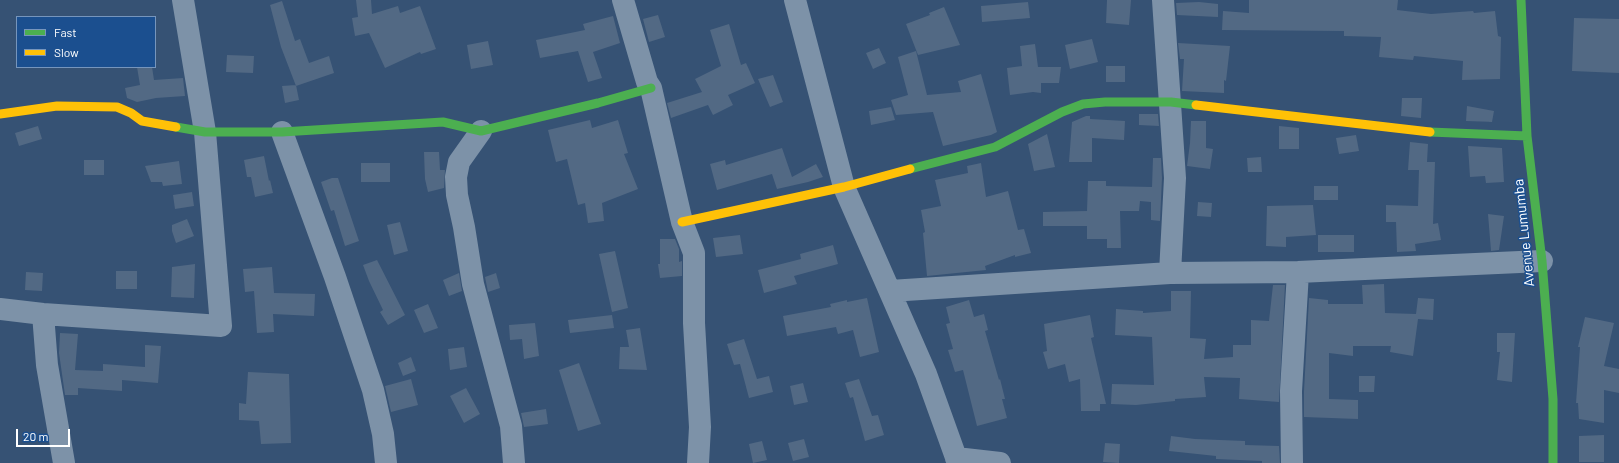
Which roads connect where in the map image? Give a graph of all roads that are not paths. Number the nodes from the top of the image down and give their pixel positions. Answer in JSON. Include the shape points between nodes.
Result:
{"nodes":[{"id":1,"x":183,"y":0,"type":"edge"},
{"id":2,"x":623,"y":0,"type":"edge"},
{"id":3,"x":795,"y":0,"type":"edge"},
{"id":4,"x":1163,"y":0,"type":"edge"},
{"id":5,"x":1521,"y":0,"type":"edge"},
{"id":6,"x":651,"y":88,"type":"junction"},
{"id":7,"x":1171,"y":102,"type":"junction"},
{"id":8,"x":0,"y":114,"type":"edge"},
{"id":9,"x":481,"y":131,"type":"junction"},
{"id":10,"x":205,"y":132,"type":"junction"},
{"id":11,"x":282,"y":132,"type":"junction"},
{"id":12,"x":1527,"y":136,"type":"junction"},
{"id":13,"x":844,"y":187,"type":"junction"},
{"id":14,"x":682,"y":222,"type":"junction"},
{"id":15,"x":1542,"y":261,"type":"junction"},
{"id":16,"x":1298,"y":272,"type":"junction"},
{"id":17,"x":1170,"y":273,"type":"junction"},
{"id":18,"x":890,"y":291,"type":"junction"},
{"id":19,"x":0,"y":309,"type":"edge"},
{"id":20,"x":43,"y":314,"type":"junction"},
{"id":21,"x":957,"y":460,"type":"edge"},
{"id":22,"x":64,"y":463,"type":"edge"},
{"id":23,"x":386,"y":463,"type":"edge"},
{"id":24,"x":514,"y":463,"type":"edge"},
{"id":25,"x":698,"y":463,"type":"edge"},
{"id":26,"x":1000,"y":463,"type":"edge"},
{"id":27,"x":1292,"y":463,"type":"edge"},
{"id":28,"x":1553,"y":463,"type":"edge"}],
"edges":[{"from":1,"to":10,"type":"street"},
{"from":2,"to":6,"type":"street","via":[[646,82]]},
{"from":3,"to":13,"type":"street"},
{"from":4,"to":7,"type":"street"},
{"from":5,"to":12,"type":"street","name":"Avenue Lumumba"},
{"from":6,"to":9,"type":"street"},
{"from":6,"to":14,"type":"street"},
{"from":7,"to":12,"type":"street","via":[[1441,133]]},
{"from":7,"to":13,"type":"street","via":[[1083,104],[1062,112],[995,147]]},
{"from":7,"to":17,"type":"street","via":[[1175,178]]},
{"from":8,"to":10,"type":"street","via":[[57,106],[117,107],[142,121]]},
{"from":9,"to":11,"type":"street","via":[[443,122]]},
{"from":9,"to":24,"type":"street","via":[[459,162],[456,177],[473,284],[511,426]]},
{"from":10,"to":11,"type":"street"},
{"from":10,"to":20,"type":"street","via":[[221,326]]},
{"from":11,"to":23,"type":"street","via":[[373,390],[383,434]]},
{"from":12,"to":15,"type":"street","name":"Avenue Lumumba"},
{"from":13,"to":14,"type":"street"},
{"from":13,"to":18,"type":"street"},
{"from":14,"to":25,"type":"street","via":[[694,253],[694,323],[700,427]]},
{"from":15,"to":16,"type":"street"},
{"from":15,"to":28,"type":"street","name":"Avenue Lumumba","via":[[1553,400]]},
{"from":16,"to":17,"type":"street"},
{"from":16,"to":27,"type":"street","via":[[1291,391]]},
{"from":17,"to":18,"type":"street"},
{"from":18,"to":21,"type":"street","via":[[926,374]]},
{"from":19,"to":20,"type":"street"},
{"from":20,"to":22,"type":"street","via":[[47,366]]},
{"from":21,"to":26,"type":"street"}]}
